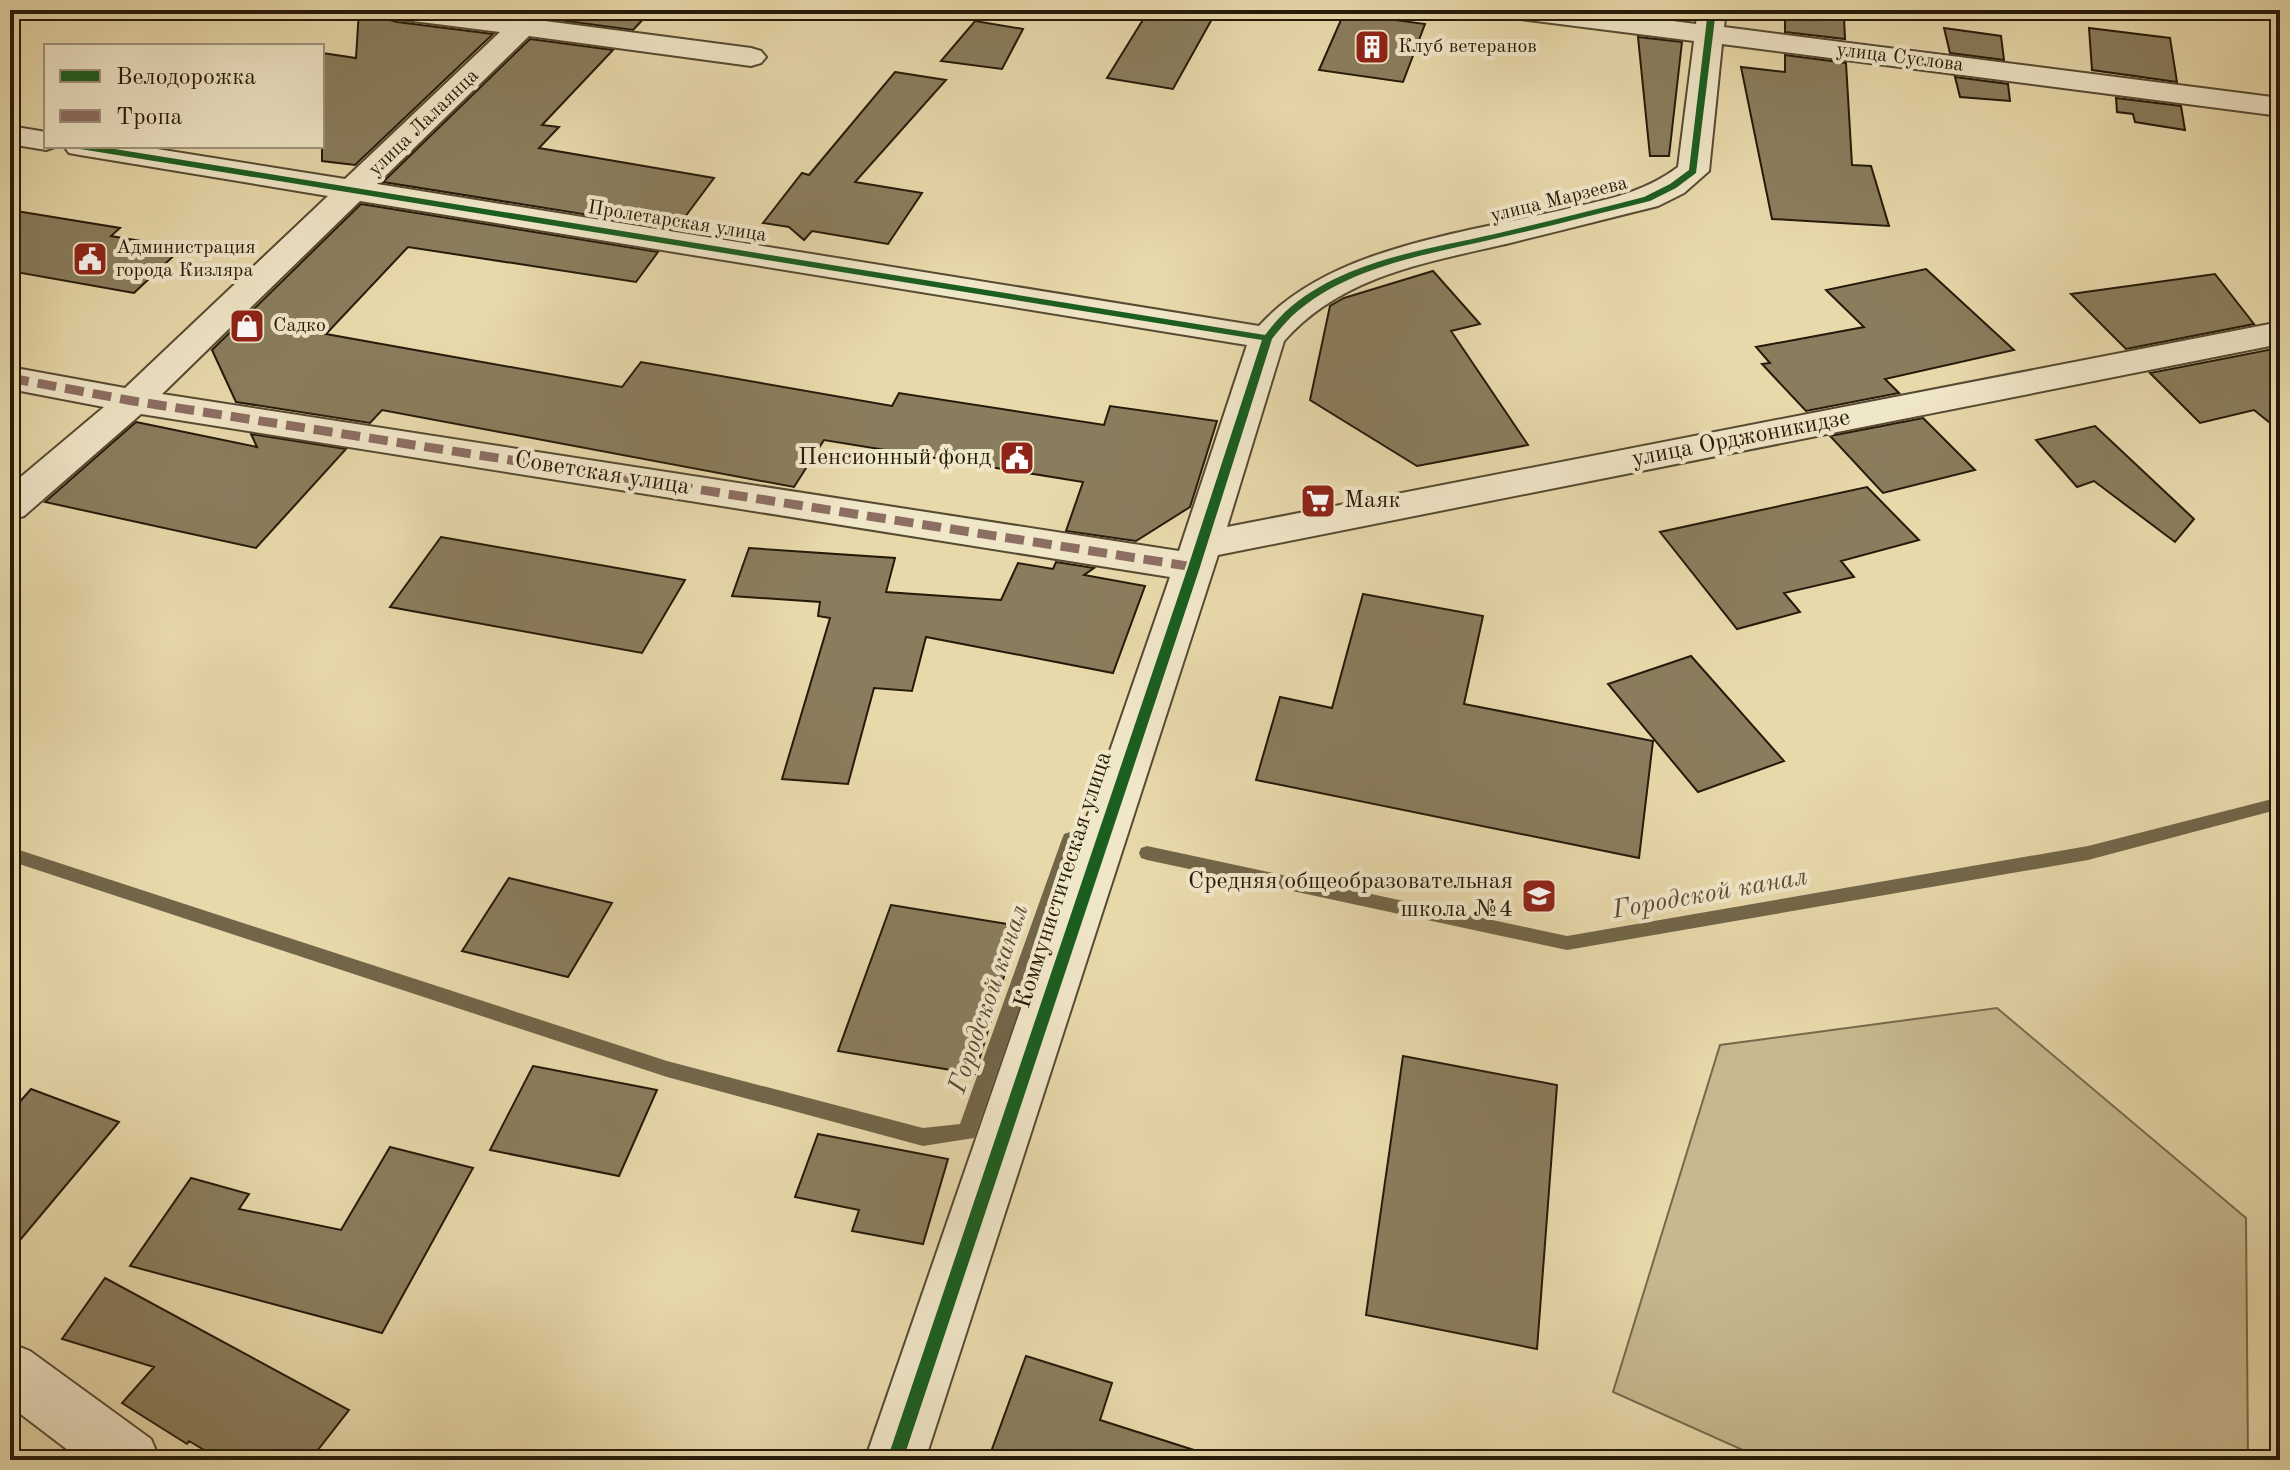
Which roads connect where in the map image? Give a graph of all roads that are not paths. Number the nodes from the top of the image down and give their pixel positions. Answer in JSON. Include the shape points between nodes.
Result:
{"nodes":[{"id":1,"x":397,"y":10,"type":"edge"},
{"id":2,"x":1521,"y":10,"type":"edge"},
{"id":3,"x":532,"y":18,"type":"edge"},
{"id":4,"x":1711,"y":22,"type":"edge"},
{"id":5,"x":751,"y":57,"type":"dead end"},
{"id":6,"x":2280,"y":107,"type":"edge"},
{"id":7,"x":10,"y":135,"type":"edge"},
{"id":8,"x":44,"y":141,"type":"edge"},
{"id":9,"x":92,"y":148,"type":"edge"},
{"id":10,"x":355,"y":190,"type":"junction"},
{"id":11,"x":1274,"y":328,"type":"junction"},
{"id":12,"x":2280,"y":333,"type":"edge"},
{"id":13,"x":10,"y":378,"type":"edge"},
{"id":14,"x":133,"y":401,"type":"junction"},
{"id":15,"x":10,"y":507,"type":"edge"},
{"id":16,"x":1198,"y":556,"type":"junction"},
{"id":17,"x":10,"y":1371,"type":"edge"},
{"id":18,"x":130,"y":1460,"type":"edge"},
{"id":19,"x":895,"y":1460,"type":"edge"}],
"edges":[{"from":1,"to":3,"type":"street"},
{"from":2,"to":4,"type":"street","name":"улица Суслова"},
{"from":3,"to":5,"type":"street"},
{"from":3,"to":10,"type":"street","name":"улица Лалаянца"},
{"from":4,"to":6,"type":"street","name":"улица Суслова"},
{"from":4,"to":11,"type":"street","name":"улица Марзеева","via":[[1693,171],[1673,186],[1647,199],[1380,265],[1314,295]]},
{"from":7,"to":8,"type":"street"},
{"from":9,"to":10,"type":"street","name":"Пролетарская улица"},
{"from":10,"to":11,"type":"street","name":"Пролетарская улица"},
{"from":10,"to":14,"type":"street","name":"улица Лалаянца"},
{"from":11,"to":16,"type":"street","name":"Коммунистическая улица"},
{"from":12,"to":16,"type":"street","name":"улица Орджоникидзе"},
{"from":13,"to":14,"type":"street","name":"Советская улица"},
{"from":14,"to":15,"type":"street","name":"улица Лалаянца"},
{"from":14,"to":16,"type":"street","name":"Советская улица"},
{"from":16,"to":19,"type":"street","name":"Коммунистическая улица"},
{"from":17,"to":18,"type":"street"}]}
